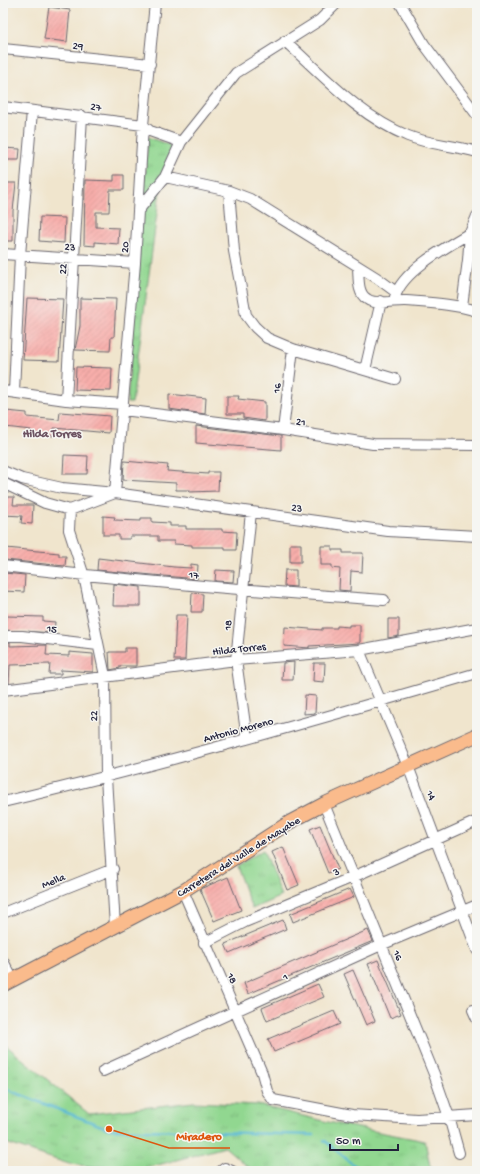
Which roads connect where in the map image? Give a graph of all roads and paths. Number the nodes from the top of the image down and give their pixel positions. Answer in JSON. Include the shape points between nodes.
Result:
{"nodes":[{"id":1,"x":155,"y":3,"type":"edge"},
{"id":2,"x":337,"y":3,"type":"edge"},
{"id":3,"x":400,"y":3,"type":"edge"},
{"id":4,"x":285,"y":41,"type":"junction"},
{"id":5,"x":3,"y":49,"type":"edge"},
{"id":6,"x":150,"y":64,"type":"junction"},
{"id":7,"x":3,"y":108,"type":"edge"},
{"id":8,"x":32,"y":111,"type":"junction"},
{"id":9,"x":477,"y":115,"type":"edge"},
{"id":10,"x":82,"y":116,"type":"junction"},
{"id":11,"x":143,"y":125,"type":"junction"},
{"id":12,"x":181,"y":142,"type":"junction"},
{"id":13,"x":477,"y":152,"type":"edge"},
{"id":14,"x":165,"y":177,"type":"junction"},
{"id":15,"x":229,"y":191,"type":"junction"},
{"id":16,"x":138,"y":211,"type":"junction"},
{"id":17,"x":477,"y":216,"type":"edge"},
{"id":18,"x":470,"y":233,"type":"junction"},
{"id":19,"x":3,"y":254,"type":"edge"},
{"id":20,"x":20,"y":255,"type":"junction"},
{"id":21,"x":74,"y":259,"type":"junction"},
{"id":22,"x":473,"y":259,"type":"edge"},
{"id":23,"x":135,"y":263,"type":"junction"},
{"id":24,"x":358,"y":268,"type":"junction"},
{"id":25,"x":395,"y":297,"type":"junction"},
{"id":26,"x":381,"y":301,"type":"junction"},
{"id":27,"x":462,"y":306,"type":"junction"},
{"id":28,"x":477,"y":311,"type":"edge"},
{"id":29,"x":293,"y":349,"type":"junction"},
{"id":30,"x":365,"y":370,"type":"junction"},
{"id":31,"x":395,"y":379,"type":"dead end"},
{"id":32,"x":3,"y":391,"type":"edge"},
{"id":33,"x":14,"y":392,"type":"junction"},
{"id":34,"x":66,"y":400,"type":"junction"},
{"id":35,"x":123,"y":407,"type":"junction"},
{"id":36,"x":283,"y":430,"type":"junction"},
{"id":37,"x":477,"y":445,"type":"edge"},
{"id":38,"x":3,"y":471,"type":"edge"},
{"id":39,"x":3,"y":483,"type":"edge"},
{"id":40,"x":115,"y":493,"type":"junction"},
{"id":41,"x":70,"y":510,"type":"junction"},
{"id":42,"x":251,"y":512,"type":"junction"},
{"id":43,"x":477,"y":536,"type":"edge"},
{"id":44,"x":3,"y":566,"type":"edge"},
{"id":45,"x":84,"y":576,"type":"junction"},
{"id":46,"x":243,"y":590,"type":"junction"},
{"id":47,"x":384,"y":600,"type":"dead end"},
{"id":48,"x":477,"y":628,"type":"edge"},
{"id":49,"x":3,"y":636,"type":"edge"},
{"id":50,"x":98,"y":645,"type":"junction"},
{"id":51,"x":358,"y":650,"type":"junction"},
{"id":52,"x":236,"y":660,"type":"junction"},
{"id":53,"x":477,"y":673,"type":"edge"},
{"id":54,"x":105,"y":676,"type":"junction"},
{"id":55,"x":3,"y":690,"type":"edge"},
{"id":56,"x":380,"y":701,"type":"junction"},
{"id":57,"x":477,"y":735,"type":"edge"},
{"id":58,"x":247,"y":739,"type":"junction"},
{"id":59,"x":408,"y":766,"type":"junction"},
{"id":60,"x":106,"y":777,"type":"junction"},
{"id":61,"x":3,"y":802,"type":"edge"},
{"id":62,"x":324,"y":804,"type":"junction"},
{"id":63,"x":477,"y":821,"type":"edge"},
{"id":64,"x":436,"y":839,"type":"junction"},
{"id":65,"x":113,"y":869,"type":"junction"},
{"id":66,"x":353,"y":877,"type":"junction"},
{"id":67,"x":183,"y":891,"type":"junction"},
{"id":68,"x":477,"y":905,"type":"edge"},
{"id":69,"x":462,"y":911,"type":"junction"},
{"id":70,"x":3,"y":913,"type":"edge"},
{"id":71,"x":115,"y":927,"type":"junction"},
{"id":72,"x":204,"y":943,"type":"junction"},
{"id":73,"x":381,"y":945,"type":"junction"},
{"id":74,"x":477,"y":950,"type":"edge"},
{"id":75,"x":3,"y":961,"type":"edge"},
{"id":76,"x":8,"y":982,"type":"edge"},
{"id":77,"x":234,"y":1011,"type":"junction"},
{"id":78,"x":103,"y":1071,"type":"dead end"},
{"id":79,"x":477,"y":1115,"type":"edge"},
{"id":80,"x":449,"y":1117,"type":"junction"},
{"id":81,"x":459,"y":1153,"type":"dead end"},
{"id":82,"x":221,"y":1171,"type":"edge"},
{"id":83,"x":232,"y":1171,"type":"edge"}],
"edges":[{"from":1,"to":6,"type":"street","name":"20"},
{"from":2,"to":4,"type":"street","via":[[320,20]]},
{"from":3,"to":9,"type":"street","via":[[424,44]]},
{"from":4,"to":12,"type":"street","via":[[236,72]]},
{"from":4,"to":13,"type":"street","via":[[353,104],[382,122],[426,142],[458,146]]},
{"from":5,"to":6,"type":"street","name":"29"},
{"from":6,"to":11,"type":"street","name":"20"},
{"from":7,"to":8,"type":"street","name":"27"},
{"from":8,"to":10,"type":"street","name":"27"},
{"from":8,"to":20,"type":"street"},
{"from":10,"to":11,"type":"street","name":"27"},
{"from":10,"to":21,"type":"street","name":"22"},
{"from":11,"to":12,"type":"street","name":"27","via":[[150,131]]},
{"from":11,"to":16,"type":"street","name":"20"},
{"from":12,"to":14,"type":"street"},
{"from":14,"to":15,"type":"street"},
{"from":14,"to":16,"type":"street"},
{"from":15,"to":24,"type":"street","via":[[250,199]]},
{"from":15,"to":29,"type":"street","via":[[234,251],[246,315],[267,338]]},
{"from":16,"to":23,"type":"street","name":"20"},
{"from":17,"to":18,"type":"street"},
{"from":18,"to":22,"type":"street"},
{"from":18,"to":25,"type":"street","via":[[433,255],[414,271]]},
{"from":19,"to":20,"type":"street","name":"23"},
{"from":20,"to":21,"type":"street","name":"23"},
{"from":20,"to":33,"type":"street"},
{"from":21,"to":23,"type":"street","name":"23"},
{"from":21,"to":34,"type":"street","name":"22"},
{"from":22,"to":27,"type":"street"},
{"from":23,"to":35,"type":"street","name":"20"},
{"from":24,"to":25,"type":"street"},
{"from":24,"to":26,"type":"street","via":[[362,296],[372,302]]},
{"from":25,"to":26,"type":"street"},
{"from":25,"to":27,"type":"street"},
{"from":26,"to":30,"type":"street"},
{"from":27,"to":28,"type":"street"},
{"from":29,"to":30,"type":"street"},
{"from":29,"to":36,"type":"street","name":"16"},
{"from":30,"to":31,"type":"street"},
{"from":32,"to":33,"type":"street","name":"21"},
{"from":33,"to":34,"type":"street","name":"21"},
{"from":34,"to":35,"type":"street","name":"21"},
{"from":35,"to":36,"type":"street","name":"21"},
{"from":35,"to":40,"type":"street","name":"20"},
{"from":36,"to":37,"type":"street","name":"21","via":[[373,444]]},
{"from":38,"to":40,"type":"street","name":"23","via":[[62,488]]},
{"from":39,"to":41,"type":"street","via":[[44,504]]},
{"from":40,"to":41,"type":"street","name":"23"},
{"from":40,"to":42,"type":"street","name":"23"},
{"from":41,"to":45,"type":"street","name":"22","via":[[69,530]]},
{"from":42,"to":43,"type":"street","name":"23","via":[[388,531]]},
{"from":42,"to":46,"type":"street","name":"18"},
{"from":44,"to":45,"type":"street","name":"17"},
{"from":45,"to":46,"type":"street","name":"17"},
{"from":45,"to":50,"type":"street","name":"22"},
{"from":46,"to":47,"type":"street","name":"17"},
{"from":46,"to":52,"type":"street","name":"18"},
{"from":48,"to":51,"type":"street","name":"Hilda Torres"},
{"from":49,"to":50,"type":"street","name":"15"},
{"from":50,"to":54,"type":"street","name":"22"},
{"from":51,"to":52,"type":"street","name":"Hilda Torres"},
{"from":51,"to":56,"type":"street","name":"14"},
{"from":52,"to":54,"type":"street","name":"Hilda Torres"},
{"from":52,"to":58,"type":"street","name":"18"},
{"from":53,"to":56,"type":"street","name":"Antonio Moreno"},
{"from":54,"to":55,"type":"street","name":"Hilda Torres"},
{"from":54,"to":60,"type":"street","name":"22"},
{"from":56,"to":58,"type":"street","name":"Antonio Moreno"},
{"from":56,"to":59,"type":"street","name":"14"},
{"from":57,"to":59,"type":"main road","name":"Carretera del Valle de Mayabe"},
{"from":58,"to":60,"type":"street","name":"Antonio Moreno"},
{"from":59,"to":62,"type":"main road","name":"Carretera del Valle de Mayabe"},
{"from":59,"to":64,"type":"street","name":"14"},
{"from":60,"to":61,"type":"street","name":"Antonio Moreno"},
{"from":60,"to":65,"type":"street","name":"22"},
{"from":62,"to":66,"type":"street","name":"16"},
{"from":62,"to":67,"type":"main road","name":"Carretera del Valle de Mayabe","via":[[290,822]]},
{"from":63,"to":64,"type":"street","name":"3"},
{"from":64,"to":66,"type":"street","name":"3"},
{"from":64,"to":69,"type":"street","name":"14"},
{"from":65,"to":70,"type":"street","name":"Mella"},
{"from":65,"to":71,"type":"street","name":"22"},
{"from":66,"to":72,"type":"street","name":"3","via":[[245,922]]},
{"from":66,"to":73,"type":"street","name":"16"},
{"from":67,"to":71,"type":"main road","name":"Carretera del Valle de Mayabe"},
{"from":67,"to":72,"type":"street","name":"18"},
{"from":68,"to":69,"type":"street","name":"1"},
{"from":69,"to":73,"type":"street","name":"1"},
{"from":69,"to":74,"type":"street","name":"14"},
{"from":71,"to":76,"type":"main road","name":"Carretera del Valle de Mayabe"},
{"from":72,"to":77,"type":"street","name":"18"},
{"from":73,"to":77,"type":"street","name":"1"},
{"from":73,"to":80,"type":"street","name":"16","via":[[407,1005]]},
{"from":75,"to":76,"type":"street"},
{"from":77,"to":78,"type":"street","name":"1"},
{"from":77,"to":80,"type":"street","name":"18","via":[[273,1100],[352,1115],[417,1119]]},
{"from":79,"to":80,"type":"street","name":"18"},
{"from":80,"to":81,"type":"street","name":"16"},
{"from":82,"to":83,"type":"street","via":[[225,1168]]}]}
